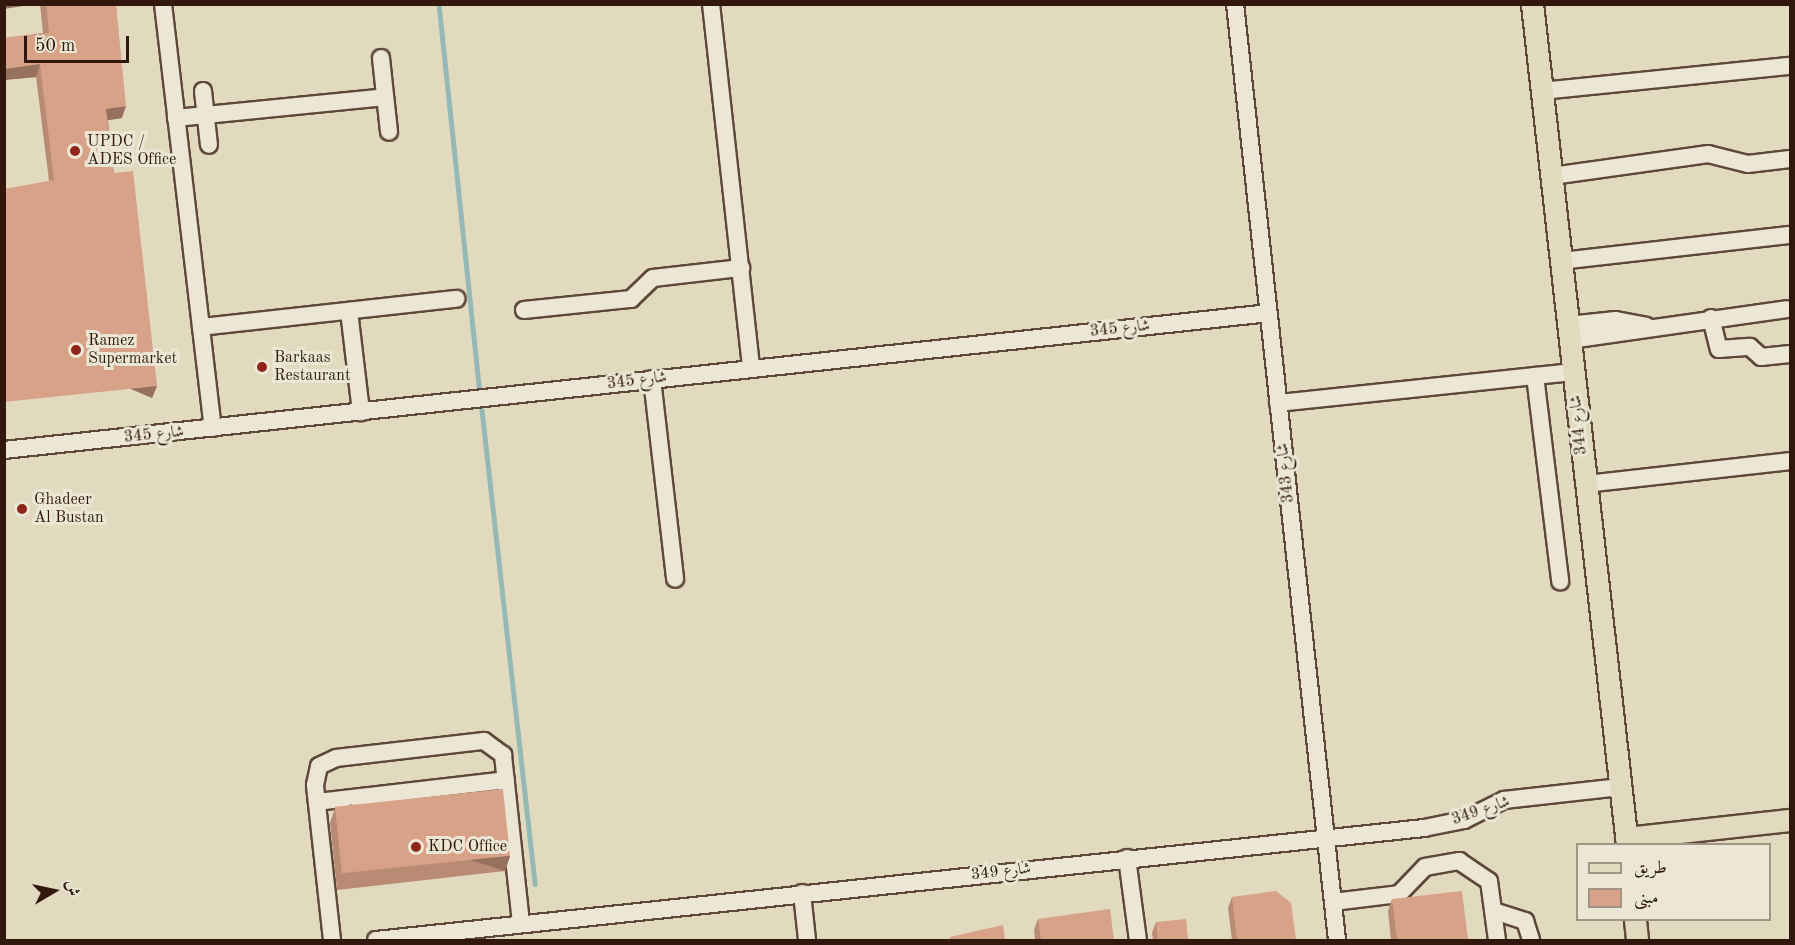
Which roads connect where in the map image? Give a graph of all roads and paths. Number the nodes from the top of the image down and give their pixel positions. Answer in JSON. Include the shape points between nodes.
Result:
{"nodes":[{"id":1,"x":163,"y":4,"type":"edge"},
{"id":2,"x":711,"y":4,"type":"edge"},
{"id":3,"x":1235,"y":4,"type":"edge"},
{"id":4,"x":1533,"y":4,"type":"edge"},
{"id":5,"x":381,"y":58,"type":"dead end"},
{"id":6,"x":1791,"y":66,"type":"edge"},
{"id":7,"x":203,"y":91,"type":"dead end"},
{"id":8,"x":1542,"y":92,"type":"junction"},
{"id":9,"x":385,"y":97,"type":"junction"},
{"id":10,"x":206,"y":115,"type":"junction"},
{"id":11,"x":176,"y":118,"type":"junction"},
{"id":12,"x":389,"y":132,"type":"dead end"},
{"id":13,"x":209,"y":146,"type":"dead end"},
{"id":14,"x":1791,"y":159,"type":"edge"},
{"id":15,"x":1552,"y":176,"type":"junction"},
{"id":16,"x":1791,"y":235,"type":"edge"},
{"id":17,"x":1561,"y":261,"type":"junction"},
{"id":18,"x":741,"y":268,"type":"junction"},
{"id":19,"x":456,"y":299,"type":"dead end"},
{"id":20,"x":1786,"y":309,"type":"dead end"},
{"id":21,"x":524,"y":310,"type":"dead end"},
{"id":22,"x":349,"y":311,"type":"junction"},
{"id":23,"x":1269,"y":313,"type":"junction"},
{"id":24,"x":1711,"y":318,"type":"junction"},
{"id":25,"x":201,"y":327,"type":"junction"},
{"id":26,"x":1569,"y":333,"type":"junction"},
{"id":27,"x":1791,"y":354,"type":"edge"},
{"id":28,"x":751,"y":367,"type":"junction"},
{"id":29,"x":1574,"y":372,"type":"junction"},
{"id":30,"x":1535,"y":376,"type":"junction"},
{"id":31,"x":652,"y":380,"type":"junction"},
{"id":32,"x":1278,"y":403,"type":"junction"},
{"id":33,"x":362,"y":412,"type":"junction"},
{"id":34,"x":213,"y":428,"type":"junction"},
{"id":35,"x":4,"y":450,"type":"edge"},
{"id":36,"x":1791,"y":461,"type":"edge"},
{"id":37,"x":1586,"y":484,"type":"junction"},
{"id":38,"x":675,"y":579,"type":"dead end"},
{"id":39,"x":1560,"y":582,"type":"dead end"},
{"id":40,"x":506,"y":780,"type":"junction"},
{"id":41,"x":1620,"y":787,"type":"junction"},
{"id":42,"x":317,"y":802,"type":"junction"},
{"id":43,"x":1791,"y":820,"type":"edge"},
{"id":44,"x":1325,"y":838,"type":"junction"},
{"id":45,"x":1626,"y":841,"type":"edge"},
{"id":46,"x":1127,"y":858,"type":"junction"},
{"id":47,"x":802,"y":893,"type":"junction"},
{"id":48,"x":1333,"y":902,"type":"junction"},
{"id":49,"x":1494,"y":911,"type":"junction"},
{"id":50,"x":1635,"y":921,"type":"edge"},
{"id":51,"x":511,"y":930,"type":"edge"},
{"id":52,"x":332,"y":940,"type":"edge"},
{"id":53,"x":376,"y":940,"type":"edge"},
{"id":54,"x":807,"y":940,"type":"edge"},
{"id":55,"x":1138,"y":940,"type":"edge"},
{"id":56,"x":1337,"y":940,"type":"edge"},
{"id":57,"x":1497,"y":940,"type":"edge"},
{"id":58,"x":1531,"y":940,"type":"edge"},
{"id":59,"x":1637,"y":940,"type":"edge"}],
"edges":[{"from":1,"to":11,"type":"street"},
{"from":2,"to":18,"type":"street"},
{"from":3,"to":23,"type":"street","name":"شارع 343"},
{"from":4,"to":8,"type":"main road","name":"شارع 344"},
{"from":5,"to":9,"type":"street"},
{"from":6,"to":8,"type":"street"},
{"from":7,"to":10,"type":"street"},
{"from":8,"to":15,"type":"main road","name":"شارع 344"},
{"from":9,"to":10,"type":"street"},
{"from":9,"to":12,"type":"street"},
{"from":10,"to":11,"type":"street"},
{"from":10,"to":13,"type":"street"},
{"from":11,"to":25,"type":"street"},
{"from":14,"to":15,"type":"street","via":[[1741,163],[1714,153]]},
{"from":15,"to":17,"type":"main road","name":"شارع 344"},
{"from":16,"to":17,"type":"street"},
{"from":17,"to":26,"type":"main road","name":"شارع 344"},
{"from":18,"to":21,"type":"street","via":[[651,279],[631,298]]},
{"from":18,"to":28,"type":"street"},
{"from":19,"to":22,"type":"street"},
{"from":20,"to":24,"type":"street"},
{"from":22,"to":25,"type":"street"},
{"from":22,"to":33,"type":"street"},
{"from":23,"to":28,"type":"street","name":"شارع 345"},
{"from":23,"to":32,"type":"street","name":"شارع 343"},
{"from":24,"to":26,"type":"street","via":[[1646,326],[1616,320]]},
{"from":24,"to":27,"type":"street","via":[[1719,350],[1750,347],[1764,357]]},
{"from":25,"to":34,"type":"street"},
{"from":26,"to":29,"type":"main road","name":"شارع 344"},
{"from":28,"to":31,"type":"street","name":"شارع 345"},
{"from":29,"to":30,"type":"street"},
{"from":29,"to":37,"type":"main road","name":"شارع 344"},
{"from":30,"to":32,"type":"street"},
{"from":30,"to":39,"type":"street"},
{"from":31,"to":33,"type":"street","name":"شارع 345"},
{"from":31,"to":38,"type":"street"},
{"from":32,"to":44,"type":"street","name":"شارع 343"},
{"from":33,"to":34,"type":"street","name":"شارع 345"},
{"from":34,"to":35,"type":"street","name":"شارع 345"},
{"from":36,"to":37,"type":"street"},
{"from":37,"to":41,"type":"main road","name":"شارع 344"},
{"from":40,"to":42,"type":"street"},
{"from":40,"to":42,"type":"street","via":[[498,746],[468,743],[330,759],[316,772]]},
{"from":40,"to":51,"type":"street"},
{"from":41,"to":44,"type":"street","name":"شارع 349","via":[[1504,800],[1464,820],[1424,828]]},
{"from":41,"to":45,"type":"main road","name":"شارع 344"},
{"from":42,"to":52,"type":"street"},
{"from":43,"to":45,"type":"main road"},
{"from":44,"to":46,"type":"street","name":"شارع 349"},
{"from":44,"to":48,"type":"street","name":"شارع 343"},
{"from":46,"to":47,"type":"street","name":"شارع 349"},
{"from":46,"to":55,"type":"street"},
{"from":47,"to":51,"type":"street","name":"شارع 349"},
{"from":47,"to":54,"type":"street"},
{"from":48,"to":49,"type":"street","via":[[1399,894],[1425,867],[1459,861],[1489,881]]},
{"from":48,"to":56,"type":"street","name":"شارع 343"},
{"from":49,"to":57,"type":"street"},
{"from":49,"to":58,"type":"street","via":[[1525,921]]},
{"from":50,"to":59,"type":"main road"},
{"from":51,"to":53,"type":"street","name":"شارع 349"}]}
